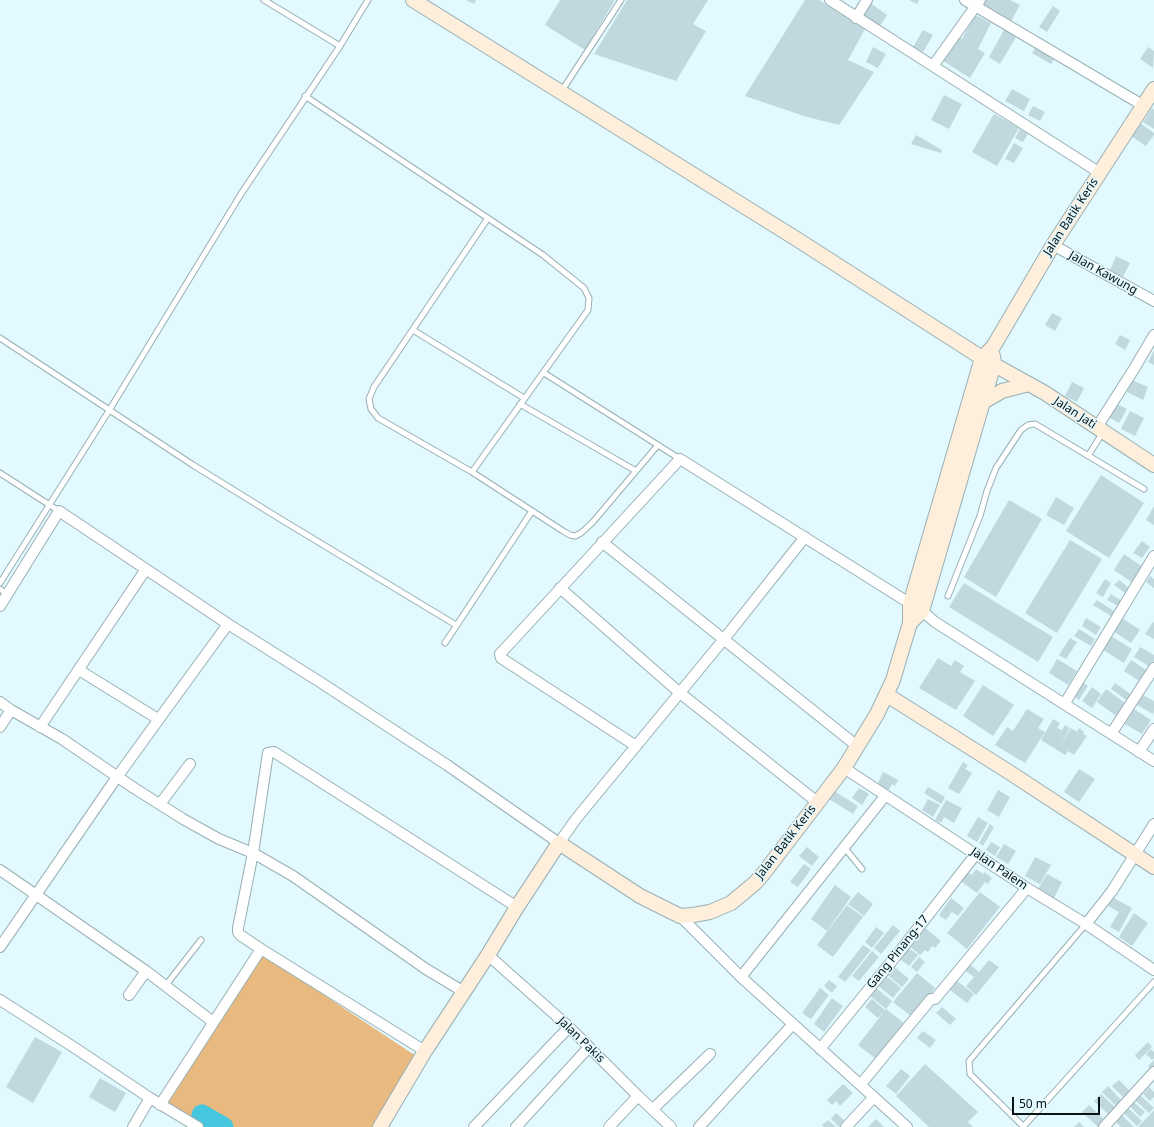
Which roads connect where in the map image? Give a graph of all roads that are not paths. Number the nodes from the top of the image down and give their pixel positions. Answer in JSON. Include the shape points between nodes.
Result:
{"nodes":[{"id":1,"x":264,"y":0,"type":"edge"},
{"id":2,"x":368,"y":0,"type":"edge"},
{"id":3,"x":413,"y":0,"type":"edge"},
{"id":4,"x":621,"y":0,"type":"edge"},
{"id":5,"x":830,"y":0,"type":"edge"},
{"id":6,"x":867,"y":0,"type":"edge"},
{"id":7,"x":965,"y":0,"type":"edge"},
{"id":8,"x":978,"y":3,"type":"edge"},
{"id":9,"x":856,"y":18,"type":"junction"},
{"id":10,"x":340,"y":46,"type":"junction"},
{"id":11,"x":933,"y":66,"type":"junction"},
{"id":12,"x":1154,"y":89,"type":"edge"},
{"id":13,"x":561,"y":93,"type":"junction"},
{"id":14,"x":305,"y":96,"type":"junction"},
{"id":15,"x":1144,"y":106,"type":"junction"},
{"id":16,"x":1100,"y":174,"type":"junction"},
{"id":17,"x":488,"y":218,"type":"junction"},
{"id":18,"x":1052,"y":245,"type":"junction"},
{"id":19,"x":1154,"y":301,"type":"edge"},
{"id":20,"x":413,"y":330,"type":"junction"},
{"id":21,"x":1154,"y":336,"type":"edge"},
{"id":22,"x":0,"y":338,"type":"edge"},
{"id":23,"x":988,"y":361,"type":"junction"},
{"id":24,"x":544,"y":373,"type":"junction"},
{"id":25,"x":1029,"y":384,"type":"junction"},
{"id":26,"x":524,"y":398,"type":"junction"},
{"id":27,"x":983,"y":402,"type":"junction"},
{"id":28,"x":520,"y":404,"type":"junction"},
{"id":29,"x":110,"y":409,"type":"junction"},
{"id":30,"x":1100,"y":429,"type":"junction"},
{"id":31,"x":658,"y":445,"type":"junction"},
{"id":32,"x":1088,"y":456,"type":"junction"},
{"id":33,"x":680,"y":459,"type":"junction"},
{"id":34,"x":951,"y":459,"type":"junction"},
{"id":35,"x":965,"y":464,"type":"junction"},
{"id":36,"x":1154,"y":465,"type":"edge"},
{"id":37,"x":636,"y":471,"type":"junction"},
{"id":38,"x":472,"y":472,"type":"junction"},
{"id":39,"x":0,"y":473,"type":"edge"},
{"id":40,"x":1144,"y":489,"type":"dead end"},
{"id":41,"x":54,"y":508,"type":"junction"},
{"id":42,"x":532,"y":511,"type":"junction"},
{"id":43,"x":939,"y":529,"type":"junction"},
{"id":44,"x":804,"y":537,"type":"junction"},
{"id":45,"x":602,"y":542,"type":"junction"},
{"id":46,"x":1154,"y":556,"type":"edge"},
{"id":47,"x":146,"y":569,"type":"junction"},
{"id":48,"x":0,"y":583,"type":"edge"},
{"id":49,"x":560,"y":588,"type":"junction"},
{"id":50,"x":4,"y":592,"type":"edge"},
{"id":51,"x":948,"y":596,"type":"dead end"},
{"id":52,"x":0,"y":606,"type":"edge"},
{"id":53,"x":916,"y":608,"type":"junction"},
{"id":54,"x":228,"y":624,"type":"junction"},
{"id":55,"x":456,"y":625,"type":"junction"},
{"id":56,"x":724,"y":639,"type":"junction"},
{"id":57,"x":444,"y":643,"type":"dead end"},
{"id":58,"x":1154,"y":668,"type":"edge"},
{"id":59,"x":79,"y":670,"type":"junction"},
{"id":60,"x":680,"y":693,"type":"junction"},
{"id":61,"x":887,"y":695,"type":"junction"},
{"id":62,"x":0,"y":702,"type":"edge"},
{"id":63,"x":1065,"y":703,"type":"junction"},
{"id":64,"x":11,"y":710,"type":"junction"},
{"id":65,"x":158,"y":719,"type":"junction"},
{"id":66,"x":0,"y":727,"type":"edge"},
{"id":67,"x":40,"y":727,"type":"junction"},
{"id":68,"x":1154,"y":729,"type":"edge"},
{"id":69,"x":1111,"y":734,"type":"junction"},
{"id":70,"x":636,"y":746,"type":"junction"},
{"id":71,"x":857,"y":746,"type":"junction"},
{"id":72,"x":1139,"y":752,"type":"junction"},
{"id":73,"x":1154,"y":761,"type":"edge"},
{"id":74,"x":190,"y":764,"type":"dead end"},
{"id":75,"x":844,"y":768,"type":"junction"},
{"id":76,"x":117,"y":777,"type":"junction"},
{"id":77,"x":885,"y":796,"type":"junction"},
{"id":78,"x":817,"y":802,"type":"junction"},
{"id":79,"x":160,"y":804,"type":"junction"},
{"id":80,"x":1154,"y":824,"type":"edge"},
{"id":81,"x":559,"y":842,"type":"junction"},
{"id":82,"x":844,"y":847,"type":"junction"},
{"id":83,"x":253,"y":853,"type":"junction"},
{"id":84,"x":976,"y":854,"type":"junction"},
{"id":85,"x":1135,"y":855,"type":"junction"},
{"id":86,"x":1154,"y":867,"type":"edge"},
{"id":87,"x":862,"y":869,"type":"dead end"},
{"id":88,"x":0,"y":870,"type":"edge"},
{"id":89,"x":1027,"y":888,"type":"junction"},
{"id":90,"x":37,"y":894,"type":"junction"},
{"id":91,"x":517,"y":907,"type":"junction"},
{"id":92,"x":680,"y":916,"type":"junction"},
{"id":93,"x":1086,"y":924,"type":"junction"},
{"id":94,"x":202,"y":940,"type":"dead end"},
{"id":95,"x":0,"y":947,"type":"edge"},
{"id":96,"x":261,"y":949,"type":"junction"},
{"id":97,"x":488,"y":956,"type":"junction"},
{"id":98,"x":1154,"y":970,"type":"edge"},
{"id":99,"x":146,"y":971,"type":"junction"},
{"id":100,"x":741,"y":977,"type":"junction"},
{"id":101,"x":1154,"y":982,"type":"edge"},
{"id":102,"x":166,"y":986,"type":"junction"},
{"id":103,"x":464,"y":992,"type":"junction"},
{"id":104,"x":129,"y":995,"type":"dead end"},
{"id":105,"x":0,"y":1000,"type":"edge"},
{"id":106,"x":213,"y":1022,"type":"junction"},
{"id":107,"x":793,"y":1024,"type":"junction"},
{"id":108,"x":569,"y":1027,"type":"junction"},
{"id":109,"x":588,"y":1047,"type":"junction"},
{"id":110,"x":820,"y":1049,"type":"junction"},
{"id":111,"x":425,"y":1051,"type":"junction"},
{"id":112,"x":710,"y":1054,"type":"dead end"},
{"id":113,"x":1154,"y":1072,"type":"edge"},
{"id":114,"x":861,"y":1084,"type":"junction"},
{"id":115,"x":638,"y":1096,"type":"junction"},
{"id":116,"x":874,"y":1097,"type":"junction"},
{"id":117,"x":150,"y":1098,"type":"junction"},
{"id":118,"x":160,"y":1104,"type":"junction"},
{"id":119,"x":653,"y":1109,"type":"junction"},
{"id":120,"x":903,"y":1126,"type":"edge"},
{"id":121,"x":133,"y":1127,"type":"edge"},
{"id":122,"x":198,"y":1127,"type":"edge"},
{"id":123,"x":380,"y":1127,"type":"edge"},
{"id":124,"x":474,"y":1127,"type":"edge"},
{"id":125,"x":516,"y":1127,"type":"edge"},
{"id":126,"x":609,"y":1127,"type":"edge"},
{"id":127,"x":671,"y":1127,"type":"edge"},
{"id":128,"x":699,"y":1127,"type":"edge"},
{"id":129,"x":846,"y":1127,"type":"edge"},
{"id":130,"x":1024,"y":1127,"type":"edge"},
{"id":131,"x":1104,"y":1127,"type":"edge"}],
"edges":[{"from":1,"to":10,"type":"lane"},
{"from":2,"to":10,"type":"lane"},
{"from":3,"to":13,"type":"street","name":"Jalan Jati"},
{"from":4,"to":13,"type":"lane"},
{"from":5,"to":9,"type":"street"},
{"from":6,"to":9,"type":"street"},
{"from":7,"to":8,"type":"street"},
{"from":8,"to":11,"type":"street"},
{"from":8,"to":15,"type":"street"},
{"from":9,"to":11,"type":"street"},
{"from":10,"to":14,"type":"lane"},
{"from":11,"to":16,"type":"street"},
{"from":12,"to":15,"type":"street","name":"Jalan Batik Keris"},
{"from":13,"to":23,"type":"street","name":"Jalan Jati"},
{"from":14,"to":17,"type":"lane"},
{"from":14,"to":29,"type":"lane","via":[[241,194]]},
{"from":15,"to":16,"type":"street","name":"Jalan Batik Keris"},
{"from":16,"to":18,"type":"street","name":"Jalan Batik Keris"},
{"from":17,"to":20,"type":"lane"},
{"from":17,"to":24,"type":"lane","via":[[584,288],[590,298],[588,310]]},
{"from":18,"to":19,"type":"street","name":"Jalan Kawung"},
{"from":18,"to":23,"type":"street","name":"Jalan Batik Keris","via":[[993,347]]},
{"from":20,"to":26,"type":"lane"},
{"from":20,"to":38,"type":"lane","via":[[374,387],[369,399],[371,409],[378,418]]},
{"from":21,"to":30,"type":"street"},
{"from":22,"to":29,"type":"lane"},
{"from":23,"to":25,"type":"street","name":"Jalan Jati"},
{"from":23,"to":27,"type":"street"},
{"from":23,"to":34,"type":"street"},
{"from":24,"to":26,"type":"lane"},
{"from":24,"to":31,"type":"lane"},
{"from":25,"to":27,"type":"street","via":[[1002,391]]},
{"from":25,"to":30,"type":"street","name":"Jalan Jati"},
{"from":26,"to":28,"type":"lane"},
{"from":27,"to":35,"type":"street"},
{"from":28,"to":37,"type":"lane"},
{"from":28,"to":38,"type":"lane"},
{"from":29,"to":41,"type":"lane"},
{"from":29,"to":55,"type":"lane","via":[[193,465]]},
{"from":30,"to":32,"type":"lane"},
{"from":30,"to":36,"type":"street","name":"Jalan Jati"},
{"from":31,"to":33,"type":"lane"},
{"from":31,"to":37,"type":"lane"},
{"from":32,"to":40,"type":"lane"},
{"from":32,"to":51,"type":"lane","via":[[1035,424],[1021,430],[996,468]]},
{"from":33,"to":44,"type":"street"},
{"from":33,"to":45,"type":"street"},
{"from":34,"to":35,"type":"street"},
{"from":34,"to":43,"type":"street"},
{"from":35,"to":43,"type":"street"},
{"from":37,"to":42,"type":"lane","via":[[592,523],[575,536]]},
{"from":38,"to":42,"type":"lane"},
{"from":39,"to":41,"type":"lane"},
{"from":41,"to":47,"type":"street"},
{"from":41,"to":48,"type":"lane"},
{"from":41,"to":50,"type":"street"},
{"from":42,"to":55,"type":"lane"},
{"from":43,"to":53,"type":"street","name":"Jalan Batik Keris"},
{"from":44,"to":53,"type":"street"},
{"from":44,"to":56,"type":"street"},
{"from":45,"to":49,"type":"street"},
{"from":45,"to":56,"type":"street"},
{"from":46,"to":63,"type":"street"},
{"from":47,"to":54,"type":"street"},
{"from":47,"to":59,"type":"street"},
{"from":49,"to":60,"type":"street"},
{"from":49,"to":70,"type":"street","via":[[500,656]]},
{"from":50,"to":52,"type":"street"},
{"from":53,"to":61,"type":"street","name":"Jalan Batik Keris"},
{"from":53,"to":63,"type":"street"},
{"from":54,"to":65,"type":"street"},
{"from":54,"to":81,"type":"street","via":[[441,761]]},
{"from":55,"to":57,"type":"lane"},
{"from":56,"to":60,"type":"street"},
{"from":56,"to":71,"type":"street"},
{"from":58,"to":69,"type":"street"},
{"from":59,"to":65,"type":"street"},
{"from":59,"to":67,"type":"street"},
{"from":60,"to":70,"type":"street"},
{"from":60,"to":78,"type":"street"},
{"from":61,"to":71,"type":"street","name":"Jalan Batik Keris"},
{"from":61,"to":85,"type":"street"},
{"from":62,"to":64,"type":"street"},
{"from":63,"to":69,"type":"street"},
{"from":64,"to":66,"type":"street"},
{"from":64,"to":67,"type":"street"},
{"from":65,"to":76,"type":"street"},
{"from":67,"to":76,"type":"street"},
{"from":68,"to":72,"type":"street"},
{"from":69,"to":72,"type":"street"},
{"from":70,"to":81,"type":"street"},
{"from":71,"to":75,"type":"street","name":"Jalan Batik Keris"},
{"from":72,"to":73,"type":"street"},
{"from":74,"to":79,"type":"street"},
{"from":75,"to":77,"type":"street","name":"Jalan Palem"},
{"from":75,"to":78,"type":"street","name":"Jalan Batik Keris"},
{"from":76,"to":79,"type":"street"},
{"from":76,"to":90,"type":"street"},
{"from":77,"to":82,"type":"street"},
{"from":77,"to":84,"type":"street","name":"Jalan Palem"},
{"from":78,"to":92,"type":"street","name":"Jalan Batik Keris","via":[[763,874],[738,898],[710,912]]},
{"from":79,"to":83,"type":"street","via":[[219,839]]},
{"from":80,"to":85,"type":"street"},
{"from":81,"to":91,"type":"street"},
{"from":81,"to":92,"type":"street","via":[[640,896]]},
{"from":82,"to":87,"type":"lane"},
{"from":82,"to":100,"type":"street"},
{"from":83,"to":91,"type":"street","via":[[268,753],[272,751]]},
{"from":83,"to":96,"type":"street","via":[[238,932]]},
{"from":83,"to":103,"type":"street","via":[[293,876],[426,969]]},
{"from":84,"to":89,"type":"street","name":"Jalan Palem"},
{"from":84,"to":110,"type":"street","name":"Gang Pinang-17"},
{"from":85,"to":86,"type":"street"},
{"from":85,"to":93,"type":"street"},
{"from":88,"to":90,"type":"street"},
{"from":89,"to":93,"type":"street","name":"Jalan Palem"},
{"from":89,"to":114,"type":"street"},
{"from":90,"to":95,"type":"street"},
{"from":90,"to":99,"type":"street"},
{"from":91,"to":97,"type":"street"},
{"from":92,"to":100,"type":"street"},
{"from":93,"to":98,"type":"street","name":"Jalan Palem"},
{"from":93,"to":130,"type":"lane","via":[[969,1061],[970,1074]]},
{"from":94,"to":102,"type":"lane"},
{"from":96,"to":106,"type":"street"},
{"from":96,"to":111,"type":"street"},
{"from":97,"to":103,"type":"street"},
{"from":97,"to":108,"type":"street","name":"Jalan Pakis"},
{"from":99,"to":102,"type":"street"},
{"from":99,"to":104,"type":"street"},
{"from":100,"to":107,"type":"street"},
{"from":101,"to":130,"type":"lane"},
{"from":102,"to":106,"type":"street"},
{"from":103,"to":111,"type":"street"},
{"from":105,"to":117,"type":"street"},
{"from":106,"to":118,"type":"street"},
{"from":107,"to":110,"type":"street"},
{"from":107,"to":128,"type":"street"},
{"from":108,"to":109,"type":"street","name":"Jalan Pakis"},
{"from":108,"to":124,"type":"street"},
{"from":109,"to":115,"type":"street","name":"Jalan Pakis"},
{"from":109,"to":125,"type":"street"},
{"from":110,"to":114,"type":"street"},
{"from":111,"to":123,"type":"street"},
{"from":112,"to":119,"type":"street"},
{"from":113,"to":131,"type":"street"},
{"from":114,"to":116,"type":"street"},
{"from":115,"to":119,"type":"street","name":"Jalan Pakis"},
{"from":115,"to":126,"type":"street"},
{"from":116,"to":120,"type":"street"},
{"from":116,"to":129,"type":"street"},
{"from":117,"to":118,"type":"street"},
{"from":117,"to":121,"type":"street"},
{"from":118,"to":122,"type":"street"},
{"from":119,"to":127,"type":"street","name":"Jalan Pakis"}]}
